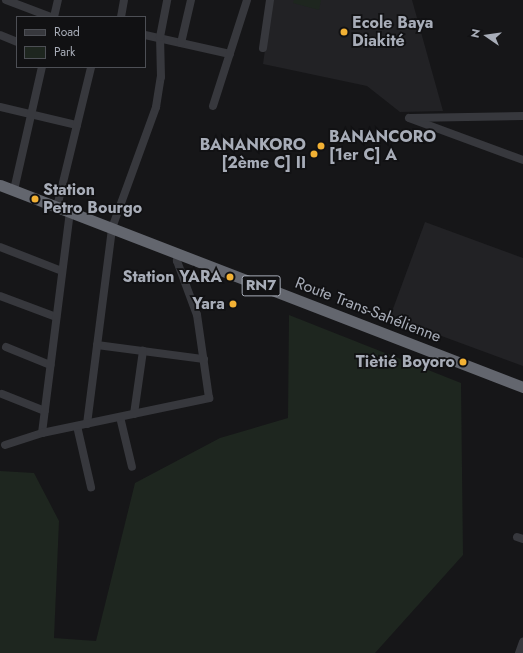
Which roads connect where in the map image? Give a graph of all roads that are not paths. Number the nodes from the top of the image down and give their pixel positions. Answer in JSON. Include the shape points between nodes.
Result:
{"nodes":[{"id":1,"x":58,"y":0,"type":"edge"},
{"id":2,"x":124,"y":0,"type":"edge"},
{"id":3,"x":167,"y":0,"type":"edge"},
{"id":4,"x":191,"y":0,"type":"edge"},
{"id":5,"x":244,"y":0,"type":"edge"},
{"id":6,"x":270,"y":0,"type":"edge"},
{"id":7,"x":10,"y":1,"type":"edge"},
{"id":8,"x":49,"y":16,"type":"edge"},
{"id":9,"x":52,"y":16,"type":"edge"},
{"id":10,"x":121,"y":16,"type":"edge"},
{"id":11,"x":146,"y":35,"type":"edge"},
{"id":12,"x":0,"y":36,"type":"edge"},
{"id":13,"x":160,"y":37,"type":"junction"},
{"id":14,"x":16,"y":42,"type":"edge"},
{"id":15,"x":182,"y":43,"type":"junction"},
{"id":16,"x":263,"y":48,"type":"dead end"},
{"id":17,"x":230,"y":54,"type":"junction"},
{"id":18,"x":42,"y":68,"type":"edge"},
{"id":19,"x":91,"y":68,"type":"edge"},
{"id":20,"x":213,"y":106,"type":"dead end"},
{"id":21,"x":0,"y":107,"type":"edge"},
{"id":22,"x":31,"y":114,"type":"junction"},
{"id":23,"x":523,"y":116,"type":"edge"},
{"id":24,"x":77,"y":125,"type":"junction"},
{"id":25,"x":523,"y":160,"type":"edge"},
{"id":26,"x":0,"y":185,"type":"edge"},
{"id":27,"x":14,"y":190,"type":"junction"},
{"id":28,"x":57,"y":208,"type":"junction"},
{"id":29,"x":70,"y":212,"type":"junction"},
{"id":30,"x":112,"y":228,"type":"junction"},
{"id":31,"x":0,"y":246,"type":"edge"},
{"id":32,"x":179,"y":254,"type":"junction"},
{"id":33,"x":62,"y":271,"type":"junction"},
{"id":34,"x":0,"y":296,"type":"edge"},
{"id":35,"x":56,"y":317,"type":"junction"},
{"id":36,"x":97,"y":346,"type":"junction"},
{"id":37,"x":6,"y":347,"type":"dead end"},
{"id":38,"x":143,"y":352,"type":"junction"},
{"id":39,"x":204,"y":359,"type":"junction"},
{"id":40,"x":50,"y":365,"type":"junction"},
{"id":41,"x":523,"y":386,"type":"edge"},
{"id":42,"x":2,"y":394,"type":"dead end"},
{"id":43,"x":45,"y":411,"type":"junction"},
{"id":44,"x":134,"y":414,"type":"junction"},
{"id":45,"x":120,"y":417,"type":"junction"},
{"id":46,"x":87,"y":424,"type":"junction"},
{"id":47,"x":77,"y":426,"type":"junction"},
{"id":48,"x":42,"y":433,"type":"junction"},
{"id":49,"x":5,"y":445,"type":"dead end"},
{"id":50,"x":132,"y":467,"type":"dead end"},
{"id":51,"x":91,"y":487,"type":"dead end"},
{"id":52,"x":523,"y":642,"type":"edge"},
{"id":53,"x":519,"y":653,"type":"edge"}],
"edges":[{"from":1,"to":9,"type":"street"},
{"from":2,"to":10,"type":"street"},
{"from":3,"to":13,"type":"street"},
{"from":4,"to":15,"type":"street"},
{"from":5,"to":17,"type":"street"},
{"from":6,"to":16,"type":"street"},
{"from":7,"to":8,"type":"street"},
{"from":11,"to":13,"type":"street"},
{"from":12,"to":14,"type":"street"},
{"from":13,"to":15,"type":"street"},
{"from":13,"to":30,"type":"street","via":[[161,77],[156,108]]},
{"from":15,"to":17,"type":"street"},
{"from":17,"to":20,"type":"street"},
{"from":18,"to":22,"type":"street"},
{"from":19,"to":24,"type":"street"},
{"from":21,"to":22,"type":"street"},
{"from":22,"to":24,"type":"street"},
{"from":22,"to":27,"type":"street"},
{"from":23,"to":25,"type":"street","via":[[409,118]]},
{"from":24,"to":28,"type":"street"},
{"from":26,"to":27,"type":"highway","name":"Route Trans-Sahélienne","number":"RN7"},
{"from":27,"to":28,"type":"highway","name":"Route Trans-Sahélienne","number":"RN7"},
{"from":28,"to":29,"type":"highway","name":"Route Trans-Sahélienne","number":"RN7"},
{"from":29,"to":30,"type":"highway","name":"Route Trans-Sahélienne","number":"RN7"},
{"from":29,"to":33,"type":"street"},
{"from":30,"to":32,"type":"highway","name":"Route Trans-Sahélienne","number":"RN7"},
{"from":30,"to":36,"type":"street"},
{"from":31,"to":33,"type":"street"},
{"from":32,"to":39,"type":"street","via":[[177,261],[197,315]]},
{"from":32,"to":41,"type":"highway","name":"Route Trans-Sahélienne","number":"RN7"},
{"from":33,"to":35,"type":"street"},
{"from":34,"to":35,"type":"street"},
{"from":35,"to":40,"type":"street"},
{"from":36,"to":38,"type":"street"},
{"from":36,"to":46,"type":"street"},
{"from":37,"to":40,"type":"street"},
{"from":38,"to":39,"type":"street"},
{"from":38,"to":44,"type":"street"},
{"from":39,"to":44,"type":"street","via":[[209,398]]},
{"from":40,"to":43,"type":"street"},
{"from":42,"to":43,"type":"street"},
{"from":43,"to":48,"type":"street"},
{"from":44,"to":45,"type":"street"},
{"from":45,"to":46,"type":"street"},
{"from":45,"to":50,"type":"street"},
{"from":46,"to":47,"type":"street"},
{"from":47,"to":48,"type":"street"},
{"from":47,"to":51,"type":"street"},
{"from":48,"to":49,"type":"street"},
{"from":52,"to":53,"type":"street"}]}
